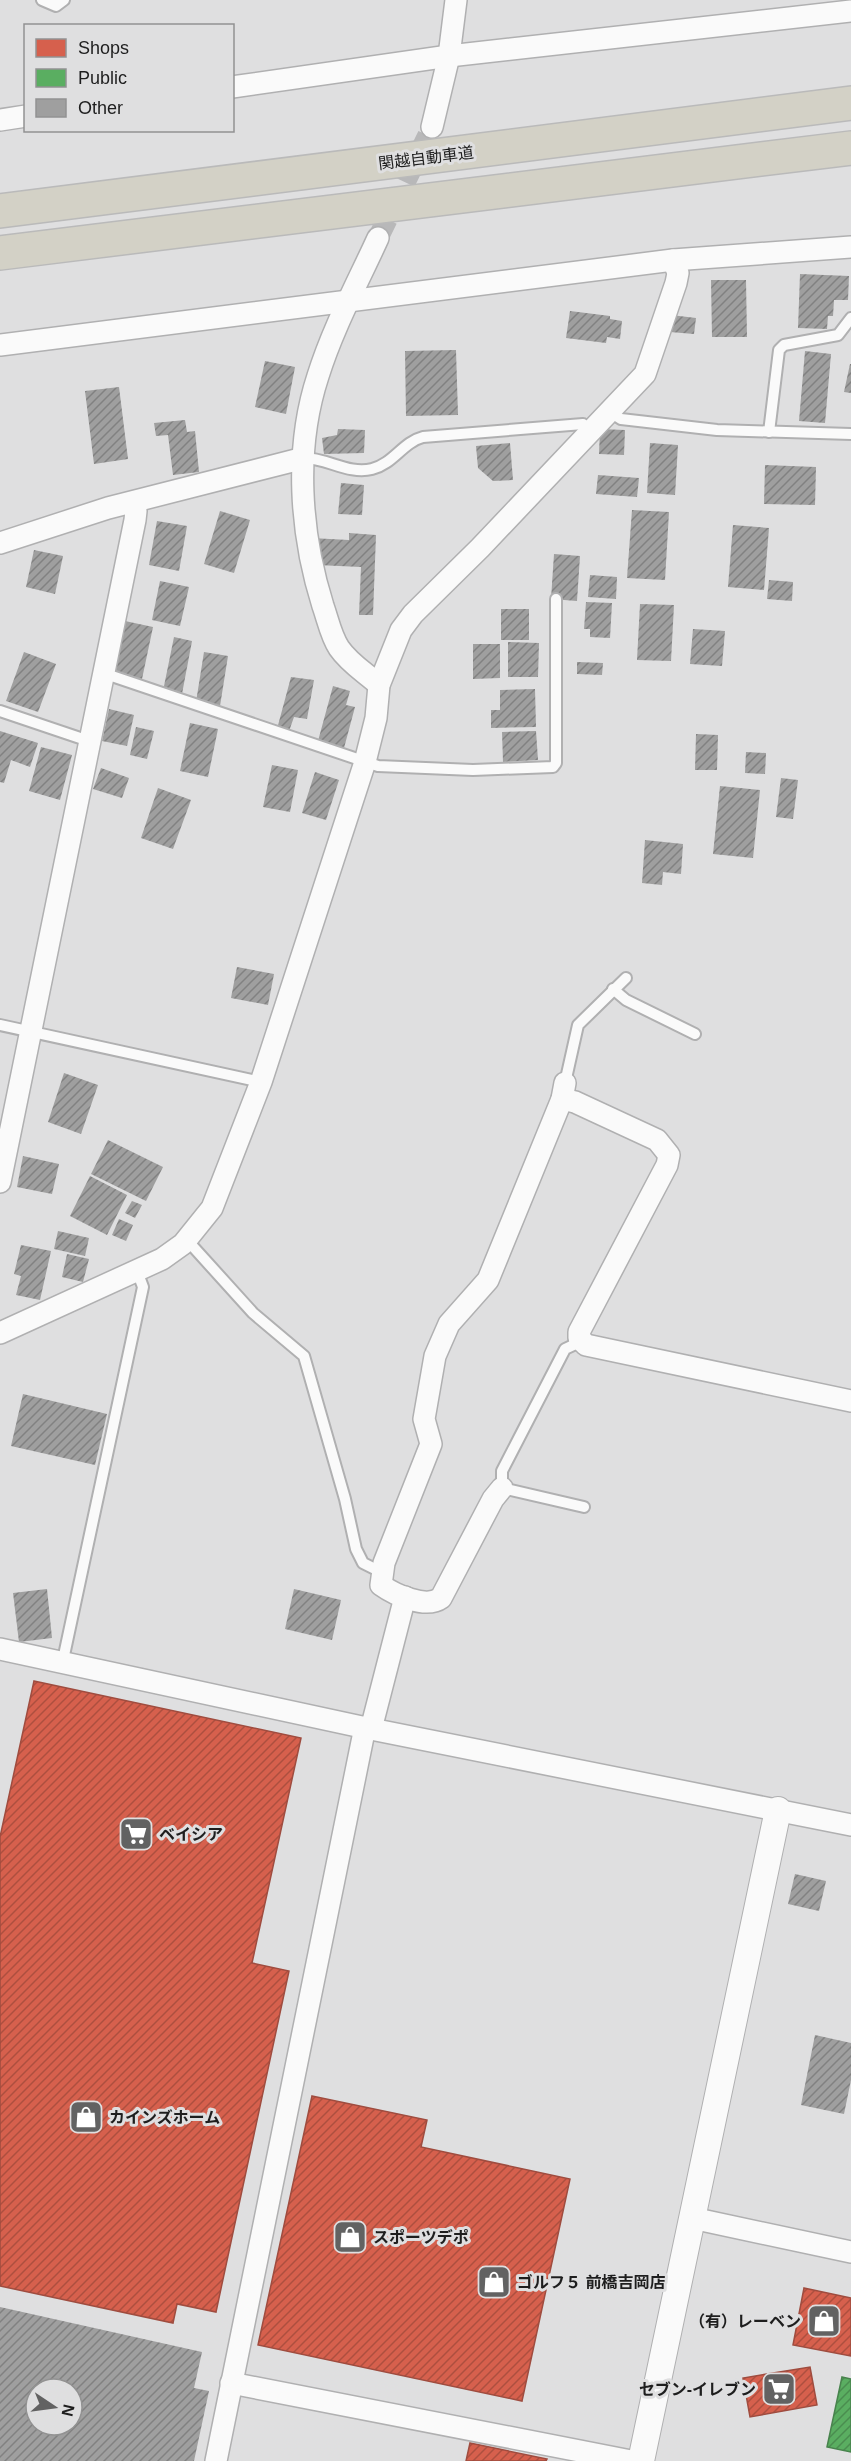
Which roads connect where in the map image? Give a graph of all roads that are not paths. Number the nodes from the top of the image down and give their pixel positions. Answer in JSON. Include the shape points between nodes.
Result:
{"nodes":[{"id":1,"x":42,"y":0,"type":"edge"},
{"id":2,"x":64,"y":0,"type":"edge"},
{"id":3,"x":456,"y":0,"type":"edge"},
{"id":4,"x":851,"y":11,"type":"edge"},
{"id":5,"x":449,"y":56,"type":"junction"},
{"id":6,"x":234,"y":87,"type":"edge"},
{"id":7,"x":851,"y":103,"type":"edge"},
{"id":8,"x":24,"y":116,"type":"edge"},
{"id":9,"x":0,"y":120,"type":"edge"},
{"id":10,"x":432,"y":127,"type":"tunnel mouth"},
{"id":11,"x":851,"y":148,"type":"edge"},
{"id":12,"x":0,"y":211,"type":"edge"},
{"id":13,"x":378,"y":238,"type":"tunnel mouth"},
{"id":14,"x":851,"y":247,"type":"edge"},
{"id":15,"x":0,"y":253,"type":"edge"},
{"id":16,"x":674,"y":260,"type":"junction"},
{"id":17,"x":349,"y":300,"type":"junction"},
{"id":18,"x":851,"y":318,"type":"edge"},
{"id":19,"x":0,"y":345,"type":"edge"},
{"id":20,"x":610,"y":412,"type":"junction"},
{"id":21,"x":591,"y":432,"type":"junction"},
{"id":22,"x":769,"y":432,"type":"junction"},
{"id":23,"x":851,"y":434,"type":"edge"},
{"id":24,"x":304,"y":458,"type":"junction"},
{"id":25,"x":132,"y":502,"type":"junction"},
{"id":26,"x":0,"y":543,"type":"edge"},
{"id":27,"x":556,"y":599,"type":"dead end"},
{"id":28,"x":103,"y":673,"type":"junction"},
{"id":29,"x":379,"y":685,"type":"junction"},
{"id":30,"x":0,"y":711,"type":"edge"},
{"id":31,"x":89,"y":741,"type":"junction"},
{"id":32,"x":365,"y":762,"type":"junction"},
{"id":33,"x":626,"y":978,"type":"dead end"},
{"id":34,"x":614,"y":989,"type":"junction"},
{"id":35,"x":0,"y":1025,"type":"edge"},
{"id":36,"x":31,"y":1032,"type":"junction"},
{"id":37,"x":695,"y":1034,"type":"dead end"},
{"id":38,"x":261,"y":1082,"type":"junction"},
{"id":39,"x":563,"y":1091,"type":"junction"},
{"id":40,"x":0,"y":1182,"type":"edge"},
{"id":41,"x":187,"y":1240,"type":"junction"},
{"id":42,"x":137,"y":1271,"type":"junction"},
{"id":43,"x":0,"y":1333,"type":"edge"},
{"id":44,"x":582,"y":1341,"type":"junction"},
{"id":45,"x":851,"y":1401,"type":"edge"},
{"id":46,"x":502,"y":1488,"type":"junction"},
{"id":47,"x":584,"y":1507,"type":"dead end"},
{"id":48,"x":381,"y":1572,"type":"junction"},
{"id":49,"x":405,"y":1597,"type":"junction"},
{"id":50,"x":0,"y":1649,"type":"edge"},
{"id":51,"x":63,"y":1660,"type":"junction"},
{"id":52,"x":368,"y":1728,"type":"junction"},
{"id":53,"x":778,"y":1809,"type":"junction"},
{"id":54,"x":851,"y":1825,"type":"edge"},
{"id":55,"x":692,"y":2218,"type":"junction"},
{"id":56,"x":851,"y":2252,"type":"edge"},
{"id":57,"x":231,"y":2383,"type":"junction"},
{"id":58,"x":216,"y":2461,"type":"edge"},
{"id":59,"x":631,"y":2461,"type":"edge"},
{"id":60,"x":641,"y":2461,"type":"edge"}],
"edges":[{"from":1,"to":2,"type":"lane","via":[[56,6]]},
{"from":3,"to":5,"type":"street"},
{"from":4,"to":5,"type":"street"},
{"from":5,"to":6,"type":"street"},
{"from":5,"to":10,"type":"street"},
{"from":7,"to":12,"type":"highway","name":"関越自動車道"},
{"from":8,"to":9,"type":"street"},
{"from":11,"to":15,"type":"highway"},
{"from":13,"to":17,"type":"street"},
{"from":14,"to":16,"type":"street"},
{"from":16,"to":17,"type":"street"},
{"from":16,"to":20,"type":"street","via":[[676,283],[651,364]]},
{"from":17,"to":19,"type":"street"},
{"from":17,"to":24,"type":"street","via":[[317,377]]},
{"from":18,"to":22,"type":"lane","via":[[838,335],[784,345],[779,350]]},
{"from":20,"to":21,"type":"street"},
{"from":20,"to":22,"type":"lane","via":[[621,419],[651,424]]},
{"from":21,"to":24,"type":"lane","via":[[583,424],[423,437],[371,470]]},
{"from":21,"to":29,"type":"street","via":[[413,614],[395,640]]},
{"from":22,"to":23,"type":"lane"},
{"from":24,"to":25,"type":"street"},
{"from":24,"to":29,"type":"street","via":[[306,526],[330,627],[348,659]]},
{"from":25,"to":26,"type":"street"},
{"from":25,"to":28,"type":"street","via":[[135,520]]},
{"from":27,"to":32,"type":"lane","via":[[553,767],[444,769]]},
{"from":28,"to":31,"type":"street"},
{"from":28,"to":32,"type":"lane"},
{"from":29,"to":32,"type":"street"},
{"from":30,"to":31,"type":"lane"},
{"from":31,"to":36,"type":"street"},
{"from":32,"to":38,"type":"street"},
{"from":33,"to":34,"type":"lane"},
{"from":34,"to":37,"type":"lane","via":[[626,1000]]},
{"from":34,"to":39,"type":"lane","via":[[578,1025]]},
{"from":35,"to":36,"type":"lane"},
{"from":36,"to":38,"type":"lane"},
{"from":36,"to":40,"type":"street"},
{"from":38,"to":41,"type":"street","via":[[212,1208]]},
{"from":39,"to":44,"type":"street","via":[[575,1102],[657,1140],[669,1155],[579,1332]]},
{"from":39,"to":48,"type":"street","via":[[488,1280],[449,1324],[435,1356],[424,1419],[431,1444]]},
{"from":41,"to":42,"type":"street"},
{"from":41,"to":48,"type":"lane","via":[[253,1313],[304,1356],[356,1550],[363,1563]]},
{"from":42,"to":43,"type":"street"},
{"from":42,"to":51,"type":"lane","via":[[143,1287]]},
{"from":44,"to":45,"type":"street","via":[[586,1345]]},
{"from":44,"to":46,"type":"lane","via":[[564,1349],[502,1472]]},
{"from":46,"to":47,"type":"lane"},
{"from":46,"to":49,"type":"street","via":[[441,1598],[430,1602]]},
{"from":48,"to":49,"type":"street","via":[[381,1585]]},
{"from":49,"to":52,"type":"street"},
{"from":50,"to":51,"type":"street"},
{"from":51,"to":52,"type":"street"},
{"from":52,"to":53,"type":"street"},
{"from":52,"to":57,"type":"street"},
{"from":53,"to":54,"type":"street"},
{"from":53,"to":55,"type":"street"},
{"from":55,"to":56,"type":"street"},
{"from":55,"to":60,"type":"street"},
{"from":57,"to":58,"type":"street"},
{"from":57,"to":59,"type":"street"}]}
